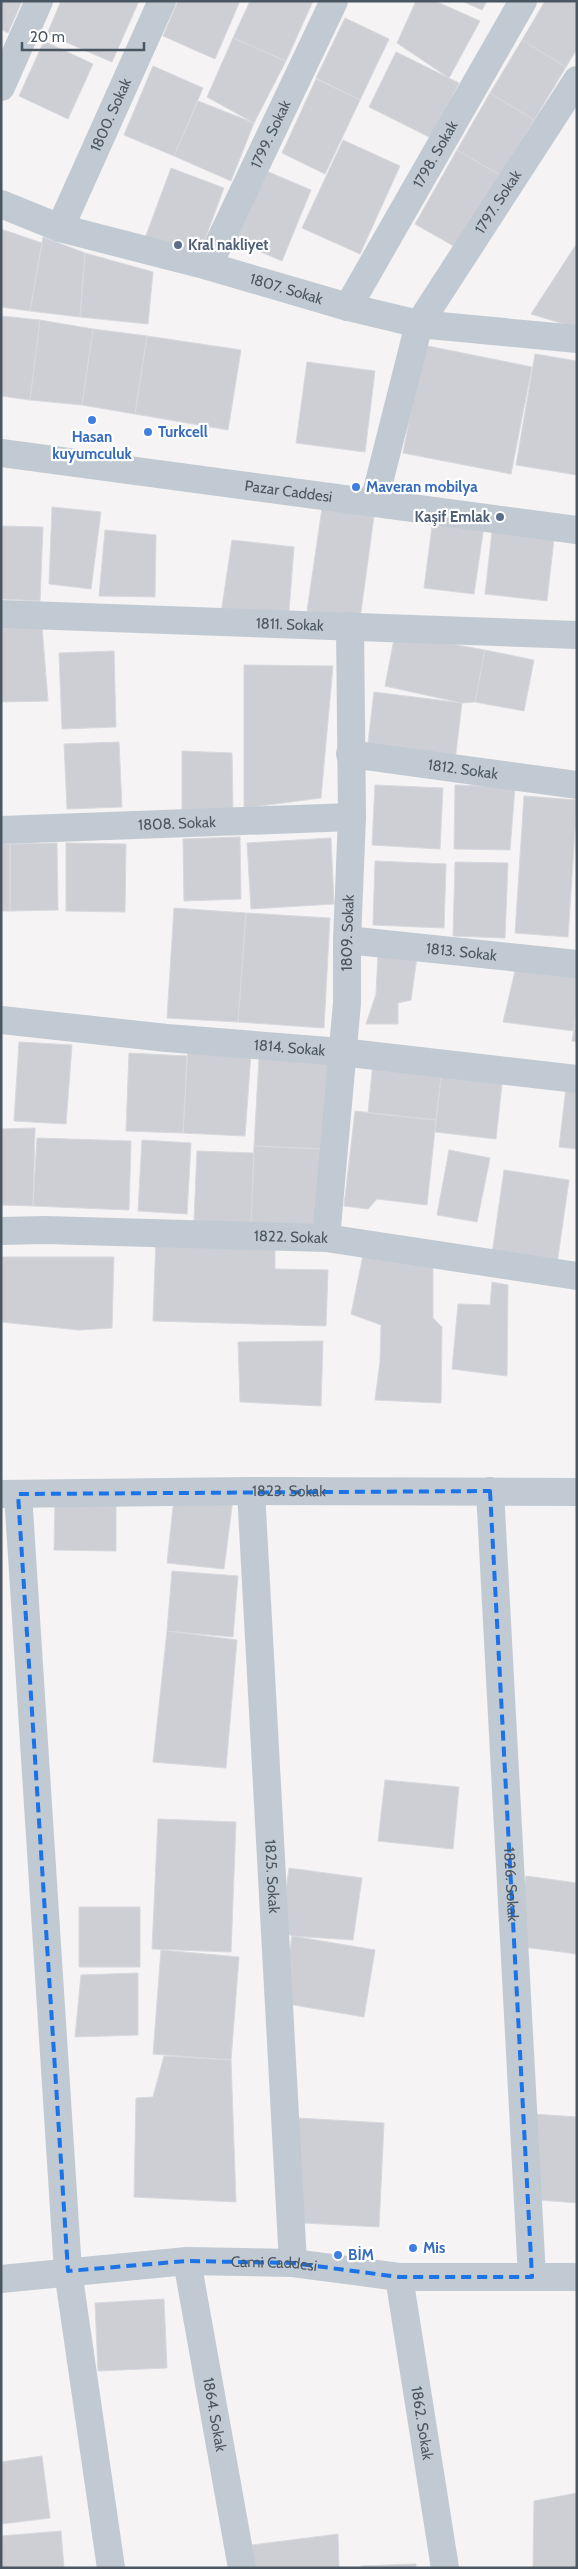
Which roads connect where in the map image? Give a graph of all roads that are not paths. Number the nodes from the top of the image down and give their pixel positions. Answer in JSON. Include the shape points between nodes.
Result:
{"nodes":[{"id":1,"x":39,"y":1,"type":"edge"},
{"id":2,"x":162,"y":1,"type":"edge"},
{"id":3,"x":334,"y":1,"type":"edge"},
{"id":4,"x":523,"y":1,"type":"edge"},
{"id":5,"x":577,"y":80,"type":"edge"},
{"id":6,"x":1,"y":87,"type":"edge"},
{"id":7,"x":1,"y":204,"type":"edge"},
{"id":8,"x":60,"y":228,"type":"junction"},
{"id":9,"x":208,"y":266,"type":"junction"},
{"id":10,"x":348,"y":307,"type":"junction"},
{"id":11,"x":420,"y":324,"type":"junction"},
{"id":12,"x":577,"y":339,"type":"edge"},
{"id":13,"x":1,"y":454,"type":"edge"},
{"id":14,"x":374,"y":502,"type":"junction"},
{"id":15,"x":577,"y":530,"type":"edge"},
{"id":16,"x":1,"y":614,"type":"edge"},
{"id":17,"x":350,"y":626,"type":"junction"},
{"id":18,"x":577,"y":635,"type":"edge"},
{"id":19,"x":350,"y":754,"type":"junction"},
{"id":20,"x":577,"y":785,"type":"edge"},
{"id":21,"x":352,"y":817,"type":"junction"},
{"id":22,"x":1,"y":830,"type":"edge"},
{"id":23,"x":347,"y":940,"type":"junction"},
{"id":24,"x":577,"y":964,"type":"edge"},
{"id":25,"x":1,"y":1020,"type":"edge"},
{"id":26,"x":341,"y":1052,"type":"junction"},
{"id":27,"x":577,"y":1079,"type":"edge"},
{"id":28,"x":1,"y":1231,"type":"edge"},
{"id":29,"x":326,"y":1238,"type":"junction"},
{"id":30,"x":577,"y":1276,"type":"edge"},
{"id":31,"x":250,"y":1491,"type":"junction"},
{"id":32,"x":490,"y":1491,"type":"junction"},
{"id":33,"x":577,"y":1492,"type":"edge"},
{"id":34,"x":9,"y":1494,"type":"edge"},
{"id":35,"x":186,"y":2261,"type":"junction"},
{"id":36,"x":293,"y":2263,"type":"junction"},
{"id":37,"x":68,"y":2271,"type":"junction"},
{"id":38,"x":399,"y":2277,"type":"junction"},
{"id":39,"x":532,"y":2277,"type":"junction"},
{"id":40,"x":577,"y":2277,"type":"edge"},
{"id":41,"x":1,"y":2279,"type":"edge"},
{"id":42,"x":111,"y":2568,"type":"edge"},
{"id":43,"x":242,"y":2568,"type":"edge"},
{"id":44,"x":445,"y":2568,"type":"edge"}],
"edges":[{"from":1,"to":6,"type":"street"},
{"from":2,"to":8,"type":"street","name":"1800. Sokak"},
{"from":3,"to":9,"type":"street","name":"1799. Sokak"},
{"from":4,"to":10,"type":"street","name":"1798. Sokak"},
{"from":5,"to":11,"type":"street","name":"1797. Sokak"},
{"from":7,"to":8,"type":"street","name":"1807. Sokak"},
{"from":8,"to":9,"type":"street","name":"1807. Sokak"},
{"from":9,"to":10,"type":"street","name":"1807. Sokak"},
{"from":10,"to":11,"type":"street","name":"1807. Sokak"},
{"from":11,"to":12,"type":"street","name":"1807. Sokak"},
{"from":11,"to":14,"type":"street","name":"1797. Sokak"},
{"from":13,"to":14,"type":"street","name":"Pazar Caddesi"},
{"from":14,"to":15,"type":"street","name":"Pazar Caddesi"},
{"from":16,"to":17,"type":"street","name":"1811. Sokak"},
{"from":17,"to":18,"type":"street","name":"1811. Sokak"},
{"from":17,"to":19,"type":"street","name":"1809. Sokak"},
{"from":19,"to":20,"type":"street","name":"1812. Sokak"},
{"from":19,"to":21,"type":"street","name":"1809. Sokak"},
{"from":21,"to":22,"type":"street","name":"1808. Sokak"},
{"from":21,"to":23,"type":"street","name":"1809. Sokak"},
{"from":23,"to":24,"type":"street","name":"1813. Sokak"},
{"from":23,"to":26,"type":"street","name":"1809. Sokak","via":[[347,1003]]},
{"from":25,"to":26,"type":"street","name":"1814. Sokak"},
{"from":26,"to":27,"type":"street","name":"1814. Sokak"},
{"from":26,"to":29,"type":"street","name":"1809. Sokak"},
{"from":28,"to":29,"type":"street","name":"1822. Sokak"},
{"from":29,"to":30,"type":"street","name":"1822. Sokak"},
{"from":31,"to":32,"type":"street","name":"1823. Sokak"},
{"from":31,"to":34,"type":"street","name":"1823. Sokak"},
{"from":31,"to":36,"type":"street","name":"1825. Sokak"},
{"from":32,"to":33,"type":"street","name":"1823. Sokak"},
{"from":32,"to":39,"type":"street","name":"1826. Sokak"},
{"from":34,"to":37,"type":"street"},
{"from":35,"to":36,"type":"street","name":"Cami Caddesi"},
{"from":35,"to":37,"type":"street","name":"Cami Caddesi"},
{"from":35,"to":43,"type":"street","name":"1864. Sokak"},
{"from":36,"to":38,"type":"street","name":"Cami Caddesi"},
{"from":37,"to":41,"type":"street","name":"Cami Caddesi"},
{"from":37,"to":42,"type":"street"},
{"from":38,"to":39,"type":"street","name":"Cami Caddesi"},
{"from":38,"to":44,"type":"street","name":"1862. Sokak"},
{"from":39,"to":40,"type":"street","name":"Cami Caddesi"}]}
